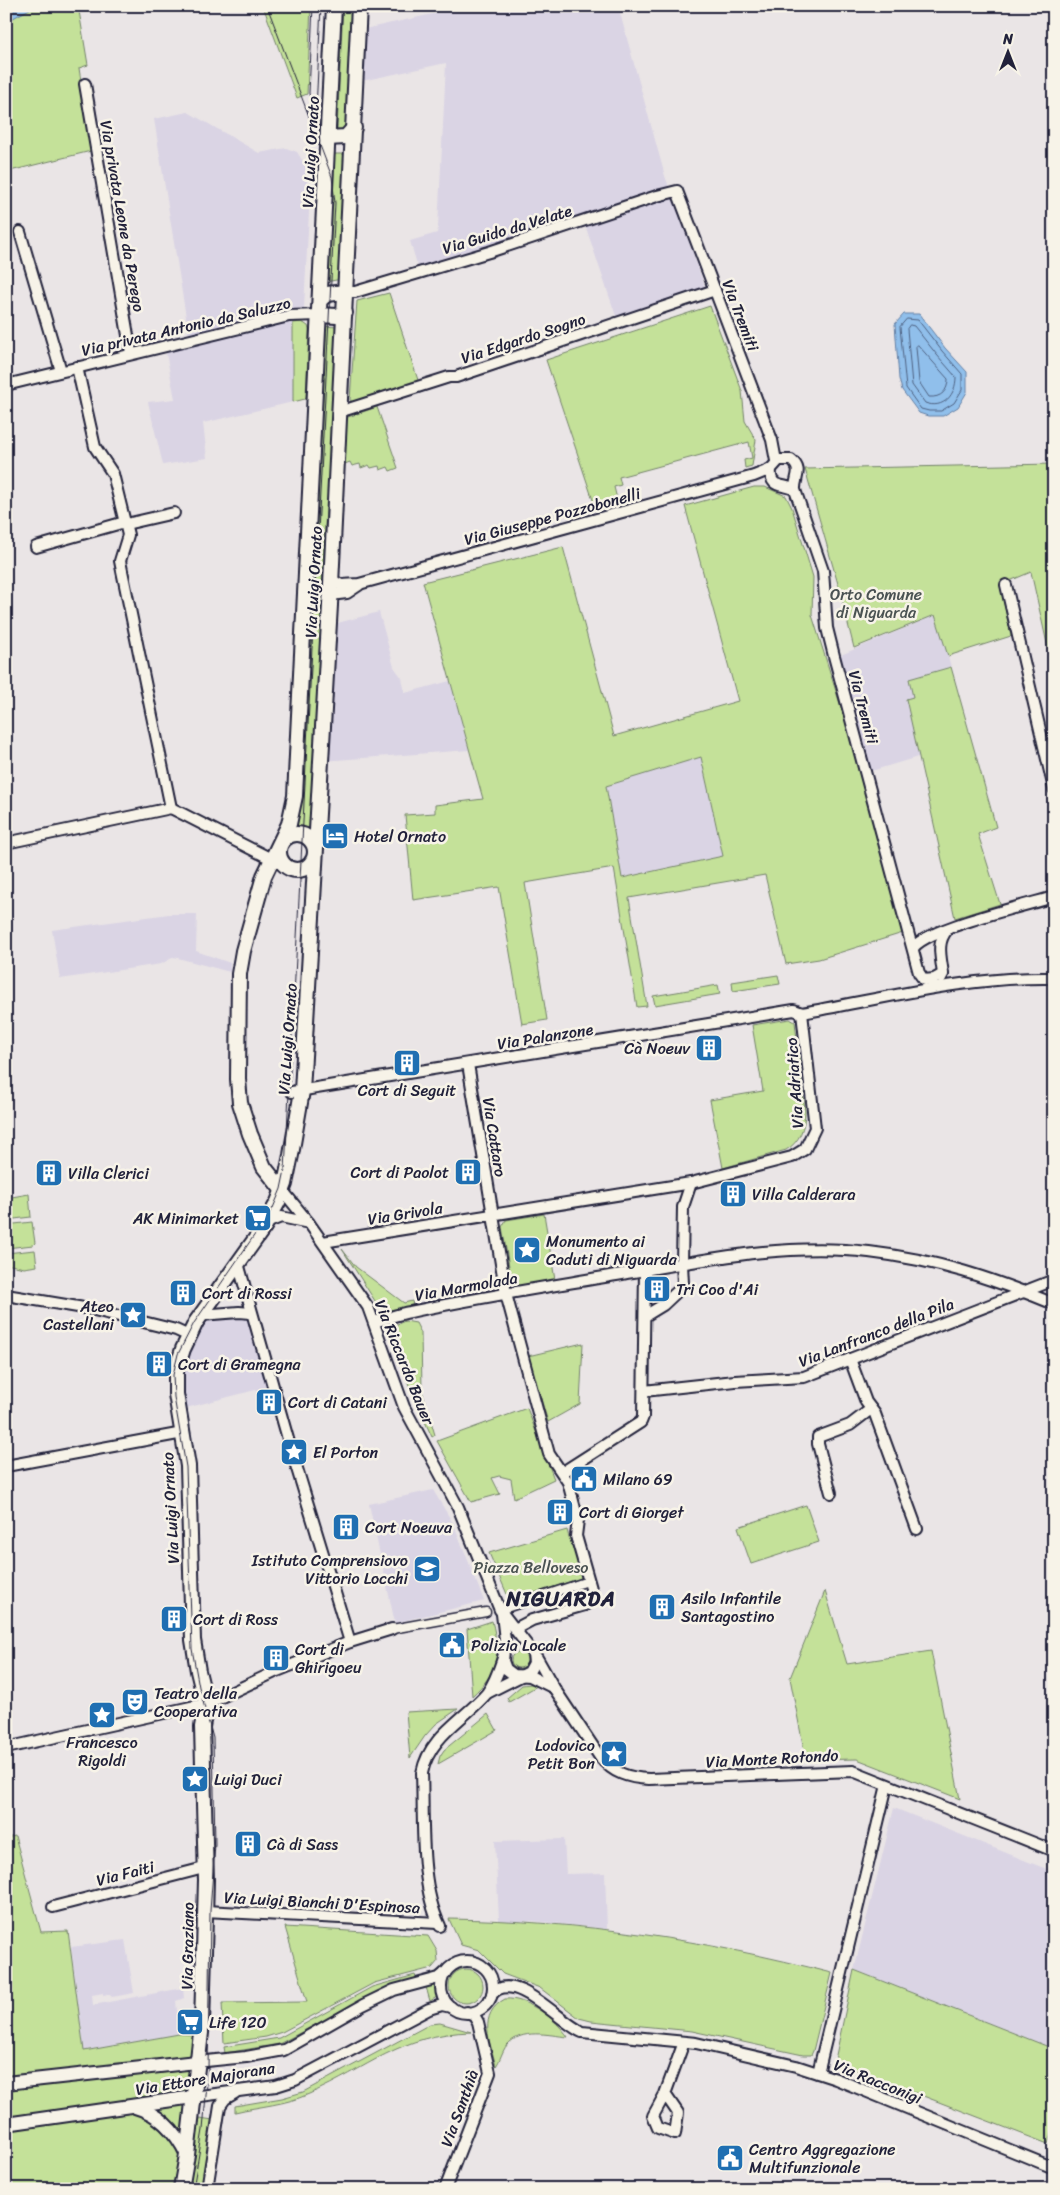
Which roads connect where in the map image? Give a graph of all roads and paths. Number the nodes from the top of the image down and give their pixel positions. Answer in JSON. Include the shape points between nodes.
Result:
{"nodes":[{"id":1,"x":334,"y":6,"type":"edge"},
{"id":2,"x":359,"y":6,"type":"edge"},
{"id":3,"x":85,"y":84,"type":"dead end"},
{"id":4,"x":354,"y":128,"type":"junction"},
{"id":5,"x":328,"y":138,"type":"junction"},
{"id":6,"x":677,"y":191,"type":"joint"},
{"id":7,"x":20,"y":232,"type":"dead end"},
{"id":8,"x":715,"y":290,"type":"junction"},
{"id":9,"x":345,"y":292,"type":"junction"},
{"id":10,"x":320,"y":300,"type":"junction"},
{"id":11,"x":345,"y":313,"type":"junction"},
{"id":12,"x":319,"y":315,"type":"junction"},
{"id":13,"x":131,"y":353,"type":"junction"},
{"id":14,"x":77,"y":366,"type":"junction"},
{"id":15,"x":61,"y":370,"type":"junction"},
{"id":16,"x":6,"y":385,"type":"edge"},
{"id":17,"x":339,"y":412,"type":"junction"},
{"id":18,"x":775,"y":464,"type":"junction"},
{"id":19,"x":793,"y":486,"type":"junction"},
{"id":20,"x":174,"y":513,"type":"dead end"},
{"id":21,"x":125,"y":523,"type":"junction"},
{"id":22,"x":36,"y":547,"type":"dead end"},
{"id":23,"x":330,"y":579,"type":"junction"},
{"id":24,"x":359,"y":584,"type":"junction"},
{"id":25,"x":1006,"y":585,"type":"dead end"},
{"id":26,"x":330,"y":595,"type":"junction"},
{"id":27,"x":1054,"y":789,"type":"edge"},
{"id":28,"x":171,"y":808,"type":"junction"},
{"id":29,"x":6,"y":843,"type":"edge"},
{"id":30,"x":280,"y":844,"type":"junction"},
{"id":31,"x":316,"y":852,"type":"junction"},
{"id":32,"x":271,"y":860,"type":"junction"},
{"id":33,"x":287,"y":867,"type":"junction"},
{"id":34,"x":1054,"y":897,"type":"edge"},
{"id":35,"x":947,"y":930,"type":"junction"},
{"id":36,"x":910,"y":932,"type":"junction"},
{"id":37,"x":925,"y":937,"type":"junction"},
{"id":38,"x":940,"y":944,"type":"junction"},
{"id":39,"x":914,"y":947,"type":"junction"},
{"id":40,"x":919,"y":973,"type":"junction"},
{"id":41,"x":943,"y":974,"type":"junction"},
{"id":42,"x":1054,"y":978,"type":"edge"},
{"id":43,"x":955,"y":984,"type":"junction"},
{"id":44,"x":932,"y":987,"type":"junction"},
{"id":45,"x":911,"y":991,"type":"junction"},
{"id":46,"x":802,"y":1013,"type":"junction"},
{"id":47,"x":468,"y":1064,"type":"junction"},
{"id":48,"x":297,"y":1091,"type":"junction"},
{"id":49,"x":691,"y":1183,"type":"junction"},
{"id":50,"x":283,"y":1191,"type":"junction"},
{"id":51,"x":493,"y":1215,"type":"junction"},
{"id":52,"x":266,"y":1222,"type":"junction"},
{"id":53,"x":309,"y":1222,"type":"junction"},
{"id":54,"x":323,"y":1242,"type":"junction"},
{"id":55,"x":238,"y":1263,"type":"junction"},
{"id":56,"x":682,"y":1264,"type":"junction"},
{"id":57,"x":645,"y":1270,"type":"junction"},
{"id":58,"x":1054,"y":1280,"type":"edge"},
{"id":59,"x":1024,"y":1292,"type":"junction"},
{"id":60,"x":506,"y":1294,"type":"junction"},
{"id":61,"x":6,"y":1295,"type":"edge"},
{"id":62,"x":1054,"y":1304,"type":"edge"},
{"id":63,"x":251,"y":1313,"type":"junction"},
{"id":64,"x":201,"y":1315,"type":"junction"},
{"id":65,"x":645,"y":1316,"type":"junction"},
{"id":66,"x":374,"y":1322,"type":"junction"},
{"id":67,"x":189,"y":1336,"type":"junction"},
{"id":68,"x":850,"y":1359,"type":"junction"},
{"id":69,"x":644,"y":1391,"type":"junction"},
{"id":70,"x":871,"y":1409,"type":"junction"},
{"id":71,"x":183,"y":1432,"type":"junction"},
{"id":72,"x":290,"y":1446,"type":"tunnel mouth"},
{"id":73,"x":295,"y":1462,"type":"tunnel mouth"},
{"id":74,"x":6,"y":1466,"type":"edge"},
{"id":75,"x":563,"y":1472,"type":"junction"},
{"id":76,"x":831,"y":1493,"type":"dead end"},
{"id":77,"x":917,"y":1529,"type":"dead end"},
{"id":78,"x":588,"y":1582,"type":"junction"},
{"id":79,"x":486,"y":1612,"type":"dead end"},
{"id":80,"x":501,"y":1612,"type":"junction"},
{"id":81,"x":392,"y":1629,"type":"joint"},
{"id":82,"x":515,"y":1629,"type":"junction"},
{"id":83,"x":350,"y":1642,"type":"junction"},
{"id":84,"x":531,"y":1650,"type":"junction"},
{"id":85,"x":503,"y":1657,"type":"junction"},
{"id":86,"x":521,"y":1675,"type":"junction"},
{"id":87,"x":554,"y":1688,"type":"junction"},
{"id":88,"x":486,"y":1694,"type":"junction"},
{"id":89,"x":206,"y":1704,"type":"junction"},
{"id":90,"x":6,"y":1748,"type":"edge"},
{"id":91,"x":887,"y":1785,"type":"junction"},
{"id":92,"x":1054,"y":1851,"type":"edge"},
{"id":93,"x":204,"y":1868,"type":"junction"},
{"id":94,"x":52,"y":1907,"type":"dead end"},
{"id":95,"x":205,"y":1911,"type":"junction"},
{"id":96,"x":445,"y":1974,"type":"junction"},
{"id":97,"x":492,"y":1994,"type":"junction"},
{"id":98,"x":451,"y":2006,"type":"junction"},
{"id":99,"x":467,"y":2012,"type":"junction"},
{"id":100,"x":684,"y":2042,"type":"junction"},
{"id":101,"x":196,"y":2062,"type":"junction"},
{"id":102,"x":818,"y":2073,"type":"junction"},
{"id":103,"x":6,"y":2083,"type":"edge"},
{"id":104,"x":240,"y":2090,"type":"junction"},
{"id":105,"x":665,"y":2094,"type":"dead end"},
{"id":106,"x":193,"y":2097,"type":"junction"},
{"id":107,"x":127,"y":2106,"type":"junction"},
{"id":108,"x":6,"y":2124,"type":"edge"},
{"id":109,"x":187,"y":2155,"type":"junction"},
{"id":110,"x":1054,"y":2168,"type":"edge"},
{"id":111,"x":181,"y":2189,"type":"edge"},
{"id":112,"x":207,"y":2189,"type":"edge"},
{"id":113,"x":445,"y":2189,"type":"edge"}],
"edges":[{"from":1,"to":5,"type":"main road","name":"Via Luigi Ornato"},
{"from":2,"to":4,"type":"main road","name":"Via Luigi Ornato"},
{"from":3,"to":13,"type":"street","name":"Via privata Leone da Perego"},
{"from":4,"to":5,"type":"main road","via":[[346,137]]},
{"from":4,"to":9,"type":"main road","name":"Via Luigi Ornato"},
{"from":5,"to":10,"type":"main road","name":"Via Luigi Ornato"},
{"from":6,"to":8,"type":"street","name":"Via Tremiti"},
{"from":6,"to":9,"type":"street","name":"Via Guido da Velate","via":[[355,292]]},
{"from":7,"to":15,"type":"street"},
{"from":8,"to":17,"type":"street","name":"Via Edgardo Sogno","via":[[456,377]]},
{"from":8,"to":18,"type":"street","name":"Via Tremiti"},
{"from":9,"to":10,"type":"main road","via":[[328,293]]},
{"from":9,"to":11,"type":"main road","name":"Via Luigi Ornato"},
{"from":10,"to":12,"type":"main road","name":"Via Luigi Ornato"},
{"from":11,"to":12,"type":"main road"},
{"from":11,"to":17,"type":"main road","name":"Via Luigi Ornato"},
{"from":12,"to":13,"type":"street","name":"Via privata Antonio da Saluzzo","via":[[289,316]]},
{"from":12,"to":30,"type":"main road","name":"Via Luigi Ornato","via":[[295,796],[289,824]]},
{"from":13,"to":14,"type":"street","name":"Via privata Antonio da Saluzzo"},
{"from":14,"to":15,"type":"street","name":"Via privata Antonio da Saluzzo"},
{"from":14,"to":21,"type":"street","via":[[95,447],[113,474]]},
{"from":15,"to":16,"type":"street","name":"Via privata Antonio da Saluzzo"},
{"from":17,"to":23,"type":"main road","name":"Via Luigi Ornato"},
{"from":18,"to":19,"type":"street","via":[[777,485]]},
{"from":18,"to":19,"type":"street","name":"Via Tremiti","via":[[791,460],[798,467],[799,474]]},
{"from":18,"to":24,"type":"street","name":"Via Giuseppe Pozzobonelli","via":[[754,476]]},
{"from":19,"to":36,"type":"street","name":"Via Tremiti","via":[[823,571],[827,628]]},
{"from":20,"to":21,"type":"street"},
{"from":21,"to":22,"type":"street"},
{"from":21,"to":28,"type":"street","via":[[128,535],[120,561]]},
{"from":23,"to":24,"type":"street","name":"Via Giuseppe Pozzobonelli","via":[[341,585]]},
{"from":23,"to":26,"type":"main road","name":"Via Luigi Ornato"},
{"from":24,"to":26,"type":"street","name":"Via Giuseppe Pozzobonelli","via":[[347,593]]},
{"from":25,"to":27,"type":"street"},
{"from":26,"to":31,"type":"main road","name":"Via Luigi Ornato"},
{"from":28,"to":29,"type":"street"},
{"from":28,"to":32,"type":"street"},
{"from":30,"to":31,"type":"main road","via":[[288,835],[302,834],[312,840]]},
{"from":30,"to":32,"type":"main road","name":"Via Luigi Ornato"},
{"from":30,"to":33,"type":"main road","via":[[280,858]]},
{"from":31,"to":33,"type":"main road","via":[[306,868]]},
{"from":31,"to":48,"type":"main road","name":"Via Luigi Ornato"},
{"from":32,"to":33,"type":"street"},
{"from":32,"to":50,"type":"main road","name":"Via Luigi Ornato","via":[[240,966],[238,1079],[241,1111],[254,1145],[269,1176]]},
{"from":34,"to":35,"type":"street"},
{"from":35,"to":37,"type":"street"},
{"from":35,"to":38,"type":"street"},
{"from":36,"to":37,"type":"street"},
{"from":36,"to":39,"type":"street","name":"Via Tremiti"},
{"from":37,"to":38,"type":"street","via":[[937,938]]},
{"from":37,"to":39,"type":"street"},
{"from":38,"to":41,"type":"street"},
{"from":39,"to":40,"type":"street"},
{"from":40,"to":41,"type":"street","via":[[924,980]]},
{"from":40,"to":45,"type":"street"},
{"from":41,"to":43,"type":"street"},
{"from":41,"to":44,"type":"street","via":[[941,981]]},
{"from":42,"to":43,"type":"street","name":"Via Palanzone","via":[[1022,977]]},
{"from":43,"to":44,"type":"street","name":"Via Palanzone"},
{"from":44,"to":45,"type":"street","name":"Via Palanzone"},
{"from":45,"to":46,"type":"street","name":"Via Palanzone"},
{"from":46,"to":47,"type":"street","name":"Via Palanzone","via":[[794,1010]]},
{"from":46,"to":49,"type":"street","name":"Via Adriatico","via":[[815,1128],[805,1149],[792,1158]]},
{"from":47,"to":48,"type":"street","name":"Via Palanzone"},
{"from":47,"to":51,"type":"street","name":"Via Cattaro"},
{"from":48,"to":50,"type":"main road","name":"Via Luigi Ornato"},
{"from":49,"to":51,"type":"street","name":"Via Grivola"},
{"from":49,"to":56,"type":"street","via":[[683,1207]]},
{"from":50,"to":52,"type":"main road","name":"Via Luigi Ornato"},
{"from":50,"to":53,"type":"street","name":"Via Riccardo Bauer"},
{"from":51,"to":54,"type":"street","name":"Via Grivola"},
{"from":51,"to":60,"type":"street","name":"Via Cattaro"},
{"from":52,"to":53,"type":"street","via":[[281,1217]]},
{"from":52,"to":55,"type":"main road","name":"Via Luigi Ornato"},
{"from":53,"to":54,"type":"street","name":"Via Riccardo Bauer"},
{"from":54,"to":66,"type":"street","name":"Via Riccardo Bauer","via":[[368,1307]]},
{"from":55,"to":63,"type":"street"},
{"from":55,"to":64,"type":"main road","name":"Via Luigi Ornato"},
{"from":56,"to":57,"type":"street","name":"Via Marmolada"},
{"from":56,"to":59,"type":"street","name":"Via Marmolada","via":[[762,1251],[860,1251],[956,1268]]},
{"from":56,"to":65,"type":"street","via":[[683,1283],[680,1289]]},
{"from":57,"to":60,"type":"street","name":"Via Marmolada"},
{"from":57,"to":65,"type":"street"},
{"from":58,"to":59,"type":"street","name":"Via Lanfranco della Pila"},
{"from":59,"to":62,"type":"street","name":"Via Marmolada"},
{"from":59,"to":68,"type":"street","name":"Via Lanfranco della Pila"},
{"from":60,"to":66,"type":"street","name":"Via Marmolada","via":[[408,1312]]},
{"from":60,"to":75,"type":"street","name":"Via Cattaro","via":[[549,1454]]},
{"from":61,"to":67,"type":"street","via":[[90,1309]]},
{"from":63,"to":64,"type":"street"},
{"from":63,"to":72,"type":"street"},
{"from":64,"to":67,"type":"main road","name":"Via Luigi Ornato"},
{"from":65,"to":69,"type":"street"},
{"from":66,"to":80,"type":"street","name":"Via Riccardo Bauer","via":[[404,1407],[458,1507]]},
{"from":67,"to":71,"type":"main road","name":"Via Luigi Ornato","via":[[180,1355],[175,1379]]},
{"from":68,"to":69,"type":"street","name":"Via Lanfranco della Pila","via":[[804,1377]]},
{"from":68,"to":70,"type":"street"},
{"from":69,"to":75,"type":"street","via":[[641,1422]]},
{"from":70,"to":76,"type":"street","via":[[850,1425],[818,1437]]},
{"from":70,"to":77,"type":"street"},
{"from":71,"to":74,"type":"street"},
{"from":71,"to":89,"type":"main road","name":"Via Luigi Ornato","via":[[188,1472],[193,1640]]},
{"from":73,"to":83,"type":"street"},
{"from":75,"to":78,"type":"street","name":"Via Cattaro","via":[[578,1517],[576,1536]]},
{"from":78,"to":80,"type":"street"},
{"from":78,"to":82,"type":"street","via":[[592,1596],[585,1605],[532,1620]]},
{"from":79,"to":81,"type":"street"},
{"from":80,"to":82,"type":"street","name":"Via Monte Rotondo"},
{"from":80,"to":85,"type":"street","via":[[505,1640]]},
{"from":81,"to":83,"type":"street"},
{"from":82,"to":84,"type":"street","name":"Via Monte Rotondo"},
{"from":83,"to":89,"type":"street"},
{"from":84,"to":85,"type":"street","via":[[522,1644],[514,1645]]},
{"from":84,"to":86,"type":"street","via":[[533,1666]]},
{"from":84,"to":87,"type":"street","name":"Via Monte Rotondo"},
{"from":85,"to":86,"type":"street","name":"Via Monte Rotondo","via":[[508,1671]]},
{"from":85,"to":88,"type":"street","via":[[495,1682]]},
{"from":86,"to":87,"type":"street","name":"Via Monte Rotondo"},
{"from":86,"to":88,"type":"street"},
{"from":87,"to":91,"type":"street","name":"Via Monte Rotondo","via":[[604,1761],[615,1771],[631,1778],[846,1770]]},
{"from":88,"to":95,"type":"street","name":"Via Luigi Bianchi D'Espinosa","via":[[434,1744],[422,1772],[426,1876],[439,1924]]},
{"from":89,"to":90,"type":"street"},
{"from":89,"to":93,"type":"main road","name":"Via Graziano","via":[[202,1727]]},
{"from":91,"to":92,"type":"street","name":"Via Monte Rotondo"},
{"from":91,"to":102,"type":"street"},
{"from":93,"to":94,"type":"street","name":"Via Faiti"},
{"from":93,"to":95,"type":"main road","name":"Via Graziano"},
{"from":95,"to":101,"type":"main road","name":"Via Graziano","via":[[202,2024]]},
{"from":96,"to":97,"type":"street","via":[[456,1963],[477,1963],[492,1979]]},
{"from":96,"to":98,"type":"street","via":[[442,1992]]},
{"from":96,"to":101,"type":"street","name":"Via Ettore Majorana","via":[[394,1990],[284,2050]]},
{"from":97,"to":99,"type":"street","via":[[482,2007]]},
{"from":97,"to":100,"type":"street","name":"Via Racconigi","via":[[504,1988],[528,1993],[582,2032]]},
{"from":98,"to":99,"type":"street"},
{"from":98,"to":104,"type":"street","name":"Via Ettore Majorana","via":[[429,2009],[295,2080],[276,2086]]},
{"from":99,"to":113,"type":"street","name":"Via Santhià","via":[[478,2022],[490,2073]]},
{"from":100,"to":102,"type":"street","name":"Via Racconigi"},
{"from":100,"to":105,"type":"street"},
{"from":101,"to":103,"type":"street","name":"Via Ettore Majorana"},
{"from":101,"to":106,"type":"main road","name":"Via Graziano"},
{"from":102,"to":110,"type":"street","name":"Via Racconigi"},
{"from":104,"to":106,"type":"street","name":"Via Ettore Majorana"},
{"from":104,"to":112,"type":"street","via":[[220,2106]]},
{"from":106,"to":107,"type":"street","name":"Via Ettore Majorana"},
{"from":106,"to":109,"type":"main road","name":"Via Graziano"},
{"from":107,"to":108,"type":"street","name":"Via Ettore Majorana"},
{"from":107,"to":109,"type":"street","via":[[147,2112],[169,2127]]},
{"from":109,"to":111,"type":"main road","name":"Via Graziano"}]}
